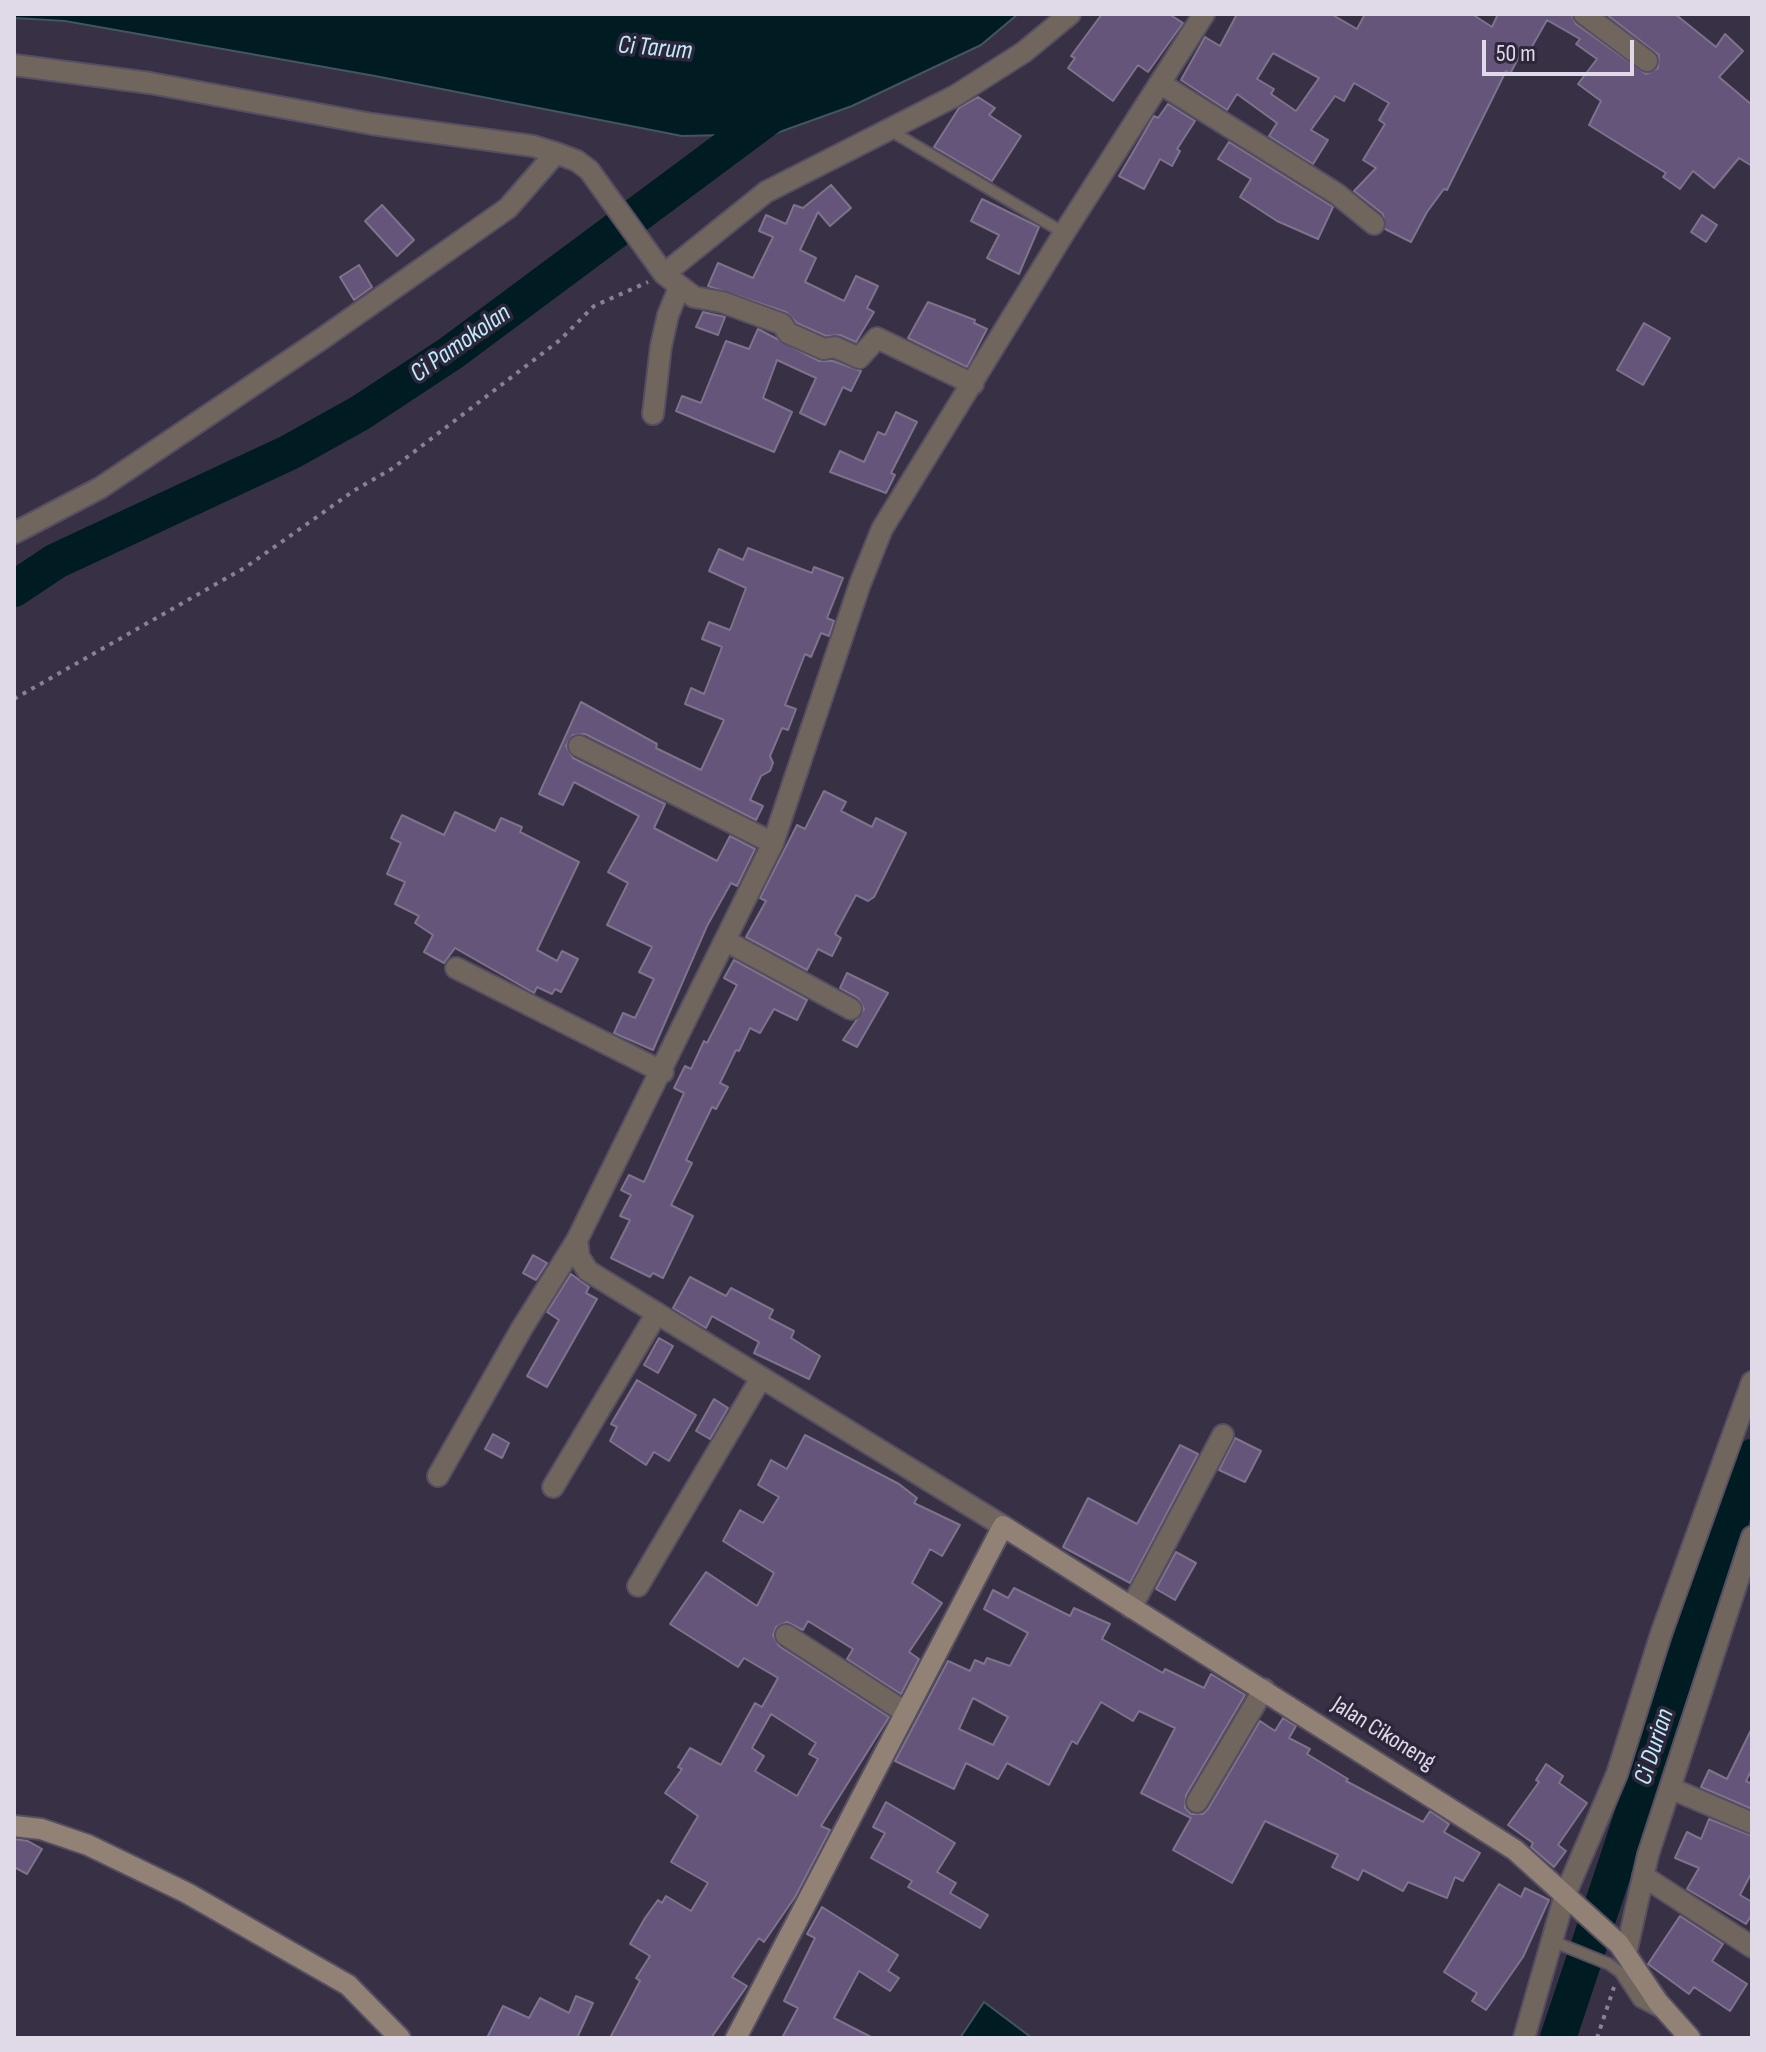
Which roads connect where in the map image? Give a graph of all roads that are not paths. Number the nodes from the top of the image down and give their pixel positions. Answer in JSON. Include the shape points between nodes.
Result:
{"nodes":[{"id":1,"x":1070,"y":14,"type":"edge"},
{"id":2,"x":1204,"y":14,"type":"edge"},
{"id":3,"x":1584,"y":14,"type":"edge"},
{"id":4,"x":1647,"y":61,"type":"dead end"},
{"id":5,"x":14,"y":65,"type":"edge"},
{"id":6,"x":1161,"y":84,"type":"junction"},
{"id":7,"x":891,"y":131,"type":"junction"},
{"id":8,"x":556,"y":153,"type":"junction"},
{"id":9,"x":1374,"y":224,"type":"dead end"},
{"id":10,"x":1064,"y":233,"type":"junction"},
{"id":11,"x":672,"y":281,"type":"junction"},
{"id":12,"x":973,"y":384,"type":"junction"},
{"id":13,"x":653,"y":414,"type":"dead end"},
{"id":14,"x":14,"y":533,"type":"edge"},
{"id":15,"x":579,"y":746,"type":"dead end"},
{"id":16,"x":773,"y":843,"type":"junction"},
{"id":17,"x":726,"y":941,"type":"junction"},
{"id":18,"x":456,"y":968,"type":"dead end"},
{"id":19,"x":851,"y":1009,"type":"dead end"},
{"id":20,"x":663,"y":1072,"type":"junction"},
{"id":21,"x":577,"y":1240,"type":"junction"},
{"id":22,"x":657,"y":1313,"type":"junction"},
{"id":23,"x":761,"y":1378,"type":"junction"},
{"id":24,"x":1752,"y":1382,"type":"edge"},
{"id":25,"x":1223,"y":1435,"type":"dead end"},
{"id":26,"x":438,"y":1476,"type":"dead end"},
{"id":27,"x":553,"y":1487,"type":"dead end"},
{"id":28,"x":1003,"y":1526,"type":"junction"},
{"id":29,"x":1752,"y":1537,"type":"edge"},
{"id":30,"x":1743,"y":1584,"type":"edge"},
{"id":31,"x":638,"y":1586,"type":"dead end"},
{"id":32,"x":1131,"y":1608,"type":"junction"},
{"id":33,"x":786,"y":1635,"type":"dead end"},
{"id":34,"x":1264,"y":1689,"type":"junction"},
{"id":35,"x":905,"y":1712,"type":"junction"},
{"id":36,"x":1670,"y":1788,"type":"junction"},
{"id":37,"x":1197,"y":1802,"type":"dead end"},
{"id":38,"x":1752,"y":1823,"type":"edge"},
{"id":39,"x":14,"y":1826,"type":"edge"},
{"id":40,"x":1643,"y":1876,"type":"junction"},
{"id":41,"x":1569,"y":1899,"type":"junction"},
{"id":42,"x":1558,"y":1944,"type":"junction"},
{"id":43,"x":1752,"y":1947,"type":"edge"},
{"id":44,"x":1622,"y":1956,"type":"junction"},
{"id":45,"x":400,"y":2038,"type":"edge"},
{"id":46,"x":736,"y":2038,"type":"edge"},
{"id":47,"x":1524,"y":2038,"type":"edge"},
{"id":48,"x":1690,"y":2038,"type":"edge"}],
"edges":[{"from":1,"to":7,"type":"street","via":[[1024,52]]},
{"from":2,"to":6,"type":"street"},
{"from":3,"to":4,"type":"street"},
{"from":5,"to":8,"type":"street","via":[[150,83]]},
{"from":6,"to":9,"type":"street","via":[[1337,194]]},
{"from":6,"to":10,"type":"street"},
{"from":7,"to":10,"type":"lane"},
{"from":7,"to":11,"type":"street","via":[[766,192]]},
{"from":8,"to":11,"type":"street","via":[[589,170]]},
{"from":8,"to":14,"type":"street","via":[[508,208],[323,338],[100,488]]},
{"from":10,"to":12,"type":"street"},
{"from":11,"to":12,"type":"street","via":[[694,297],[782,324],[788,333],[824,349],[835,347],[859,358],[877,338]]},
{"from":11,"to":13,"type":"street"},
{"from":12,"to":16,"type":"street","via":[[882,529]]},
{"from":15,"to":16,"type":"street"},
{"from":16,"to":17,"type":"street"},
{"from":17,"to":19,"type":"street"},
{"from":17,"to":20,"type":"street"},
{"from":18,"to":20,"type":"street"},
{"from":20,"to":21,"type":"street"},
{"from":21,"to":22,"type":"street","via":[[588,1271]]},
{"from":21,"to":26,"type":"street"},
{"from":22,"to":23,"type":"street"},
{"from":22,"to":27,"type":"street"},
{"from":23,"to":28,"type":"street"},
{"from":23,"to":31,"type":"street"},
{"from":24,"to":41,"type":"street"},
{"from":25,"to":32,"type":"street"},
{"from":28,"to":32,"type":"street","name":"Jalan Cikoneng"},
{"from":28,"to":35,"type":"street"},
{"from":29,"to":30,"type":"street"},
{"from":30,"to":36,"type":"street"},
{"from":32,"to":34,"type":"street","name":"Jalan Cikoneng"},
{"from":33,"to":35,"type":"street"},
{"from":34,"to":37,"type":"street"},
{"from":34,"to":41,"type":"street","name":"Jalan Cikoneng","via":[[1515,1850]]},
{"from":35,"to":46,"type":"street"},
{"from":36,"to":38,"type":"street"},
{"from":36,"to":40,"type":"street"},
{"from":39,"to":45,"type":"street","via":[[88,1845],[187,1893],[348,1985]]},
{"from":40,"to":43,"type":"street"},
{"from":40,"to":44,"type":"street"},
{"from":41,"to":42,"type":"street"},
{"from":41,"to":44,"type":"street","name":"Jalan Cikoneng"},
{"from":42,"to":44,"type":"lane","via":[[1609,1964]]},
{"from":42,"to":47,"type":"street"},
{"from":44,"to":48,"type":"street","name":"Jalan Cikoneng"}]}
